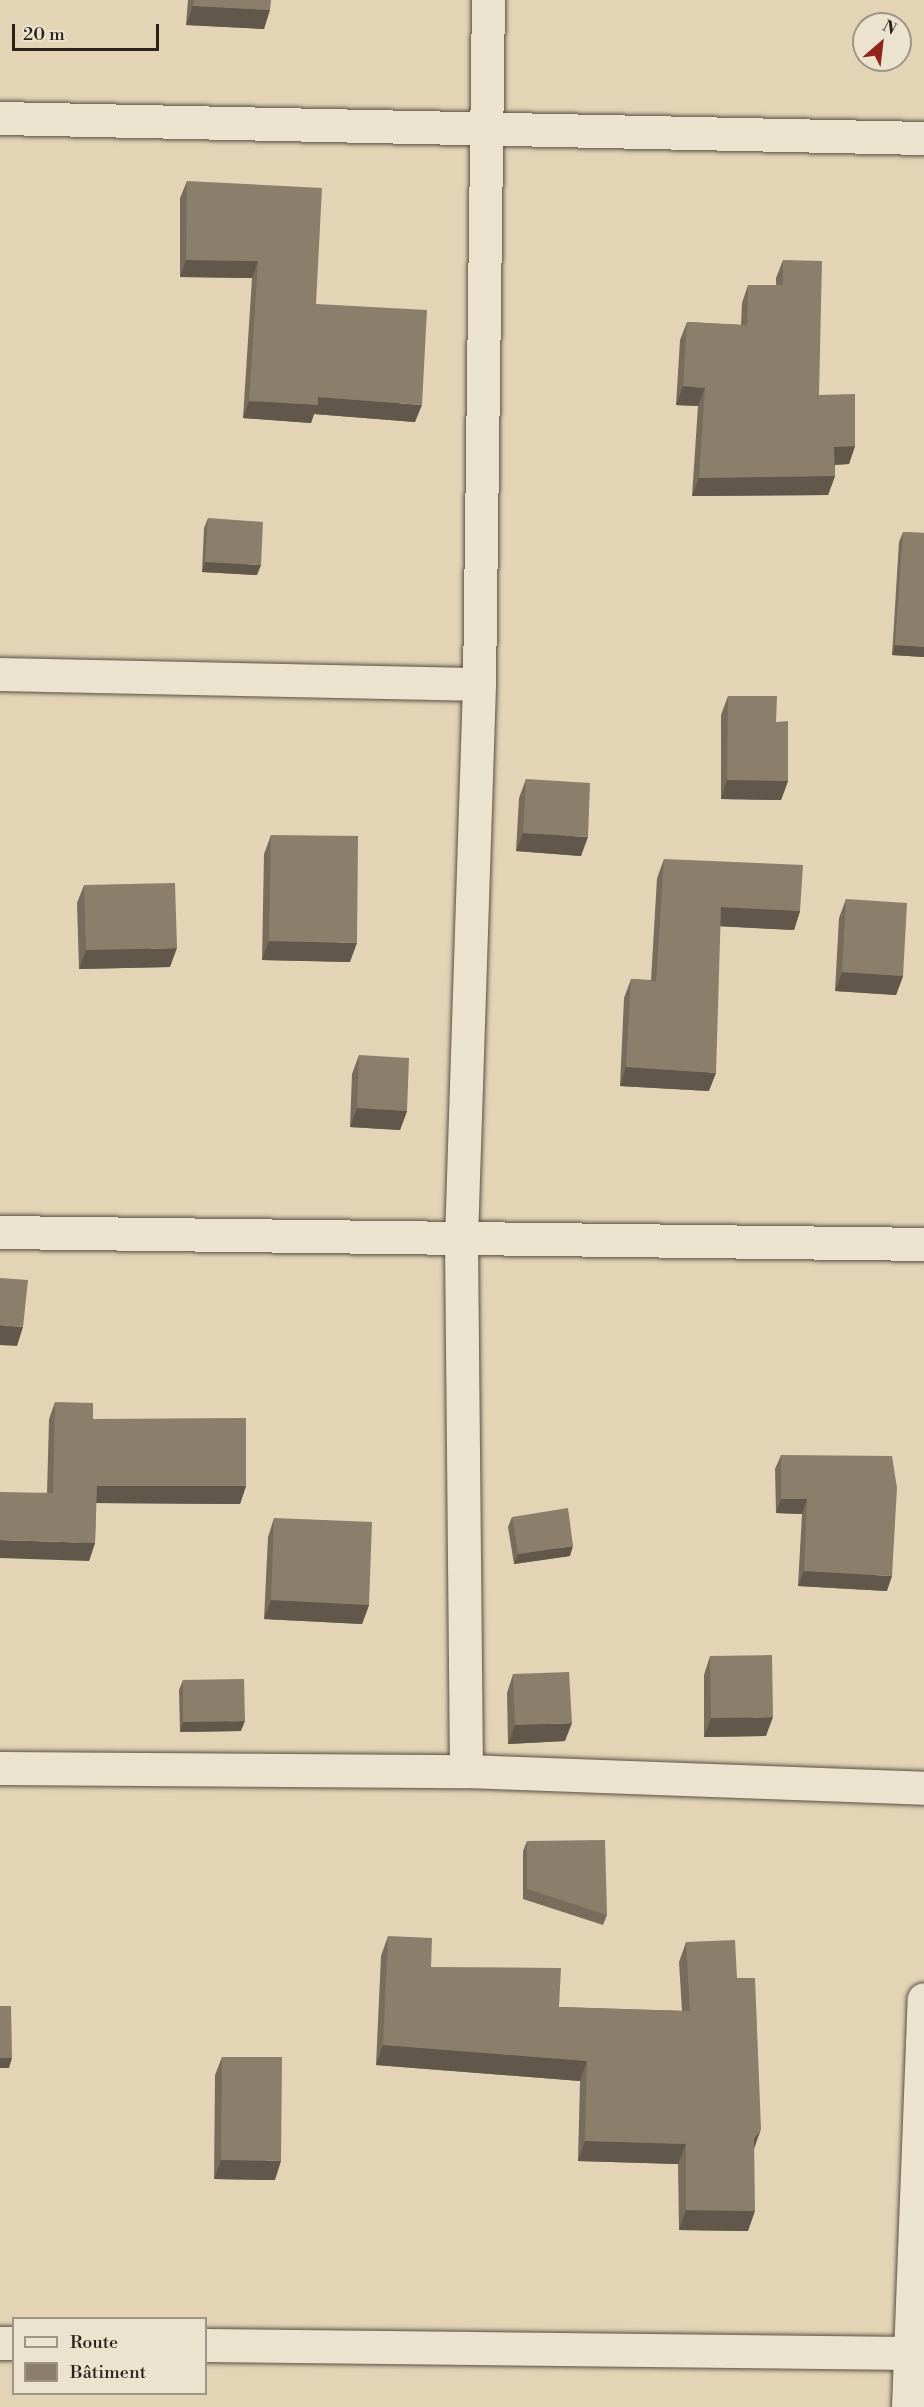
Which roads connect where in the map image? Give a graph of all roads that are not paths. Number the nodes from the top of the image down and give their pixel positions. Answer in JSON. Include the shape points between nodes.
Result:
{"nodes":[{"id":1,"x":488,"y":0,"type":"edge"},
{"id":2,"x":0,"y":118,"type":"edge"},
{"id":3,"x":486,"y":129,"type":"junction"},
{"id":4,"x":924,"y":138,"type":"edge"},
{"id":5,"x":0,"y":674,"type":"edge"},
{"id":6,"x":479,"y":684,"type":"junction"},
{"id":7,"x":0,"y":1232,"type":"edge"},
{"id":8,"x":461,"y":1239,"type":"junction"},
{"id":9,"x":924,"y":1244,"type":"edge"},
{"id":10,"x":0,"y":1768,"type":"edge"},
{"id":11,"x":466,"y":1771,"type":"junction"},
{"id":12,"x":924,"y":1788,"type":"edge"},
{"id":13,"x":924,"y":1999,"type":"edge"},
{"id":14,"x":207,"y":2345,"type":"edge"},
{"id":15,"x":910,"y":2354,"type":"junction"},
{"id":16,"x":908,"y":2407,"type":"edge"}],
"edges":[{"from":1,"to":3,"type":"street"},
{"from":2,"to":3,"type":"street"},
{"from":3,"to":4,"type":"street"},
{"from":3,"to":6,"type":"street"},
{"from":5,"to":6,"type":"street"},
{"from":6,"to":8,"type":"street"},
{"from":7,"to":8,"type":"street"},
{"from":8,"to":9,"type":"street"},
{"from":8,"to":11,"type":"street"},
{"from":10,"to":11,"type":"street"},
{"from":11,"to":12,"type":"street"},
{"from":13,"to":15,"type":"street"},
{"from":14,"to":15,"type":"street"},
{"from":15,"to":16,"type":"street"}]}
